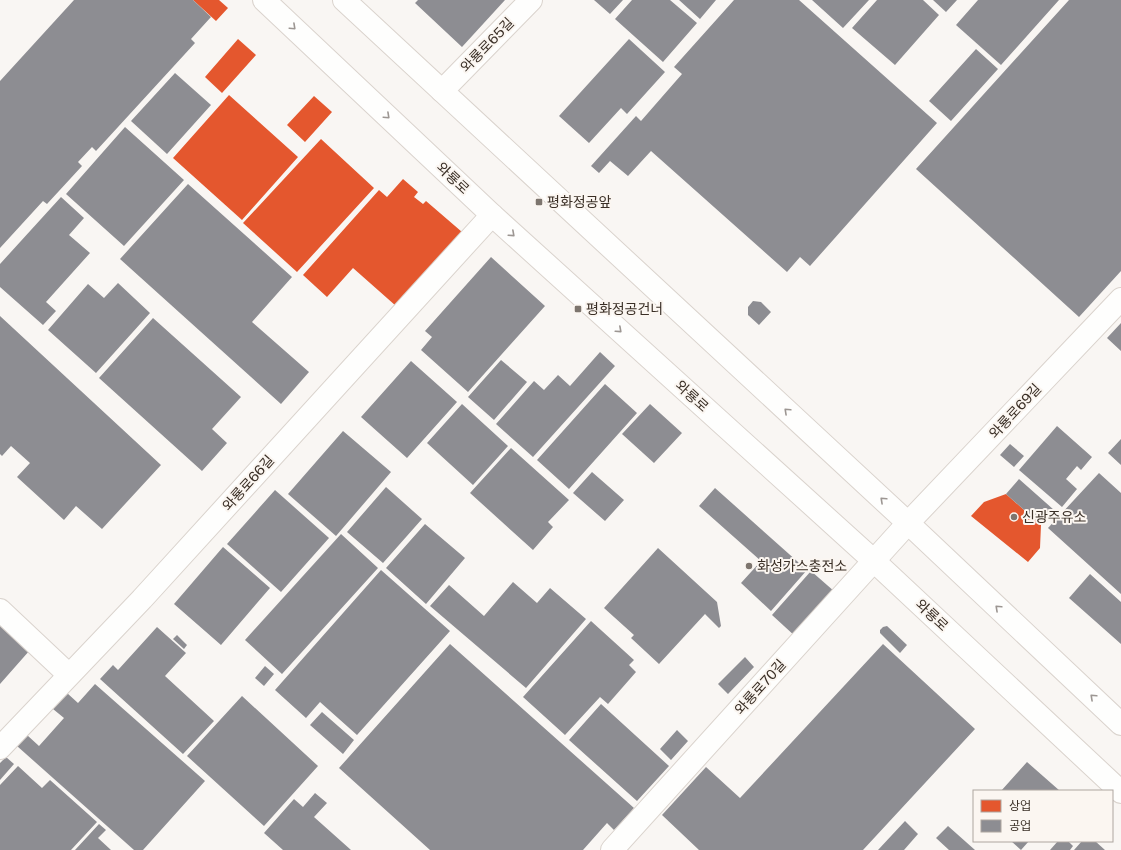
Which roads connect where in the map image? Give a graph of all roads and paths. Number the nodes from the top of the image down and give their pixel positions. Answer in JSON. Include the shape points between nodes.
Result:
{"nodes":[{"id":1,"x":264,"y":0,"type":"edge"},
{"id":2,"x":344,"y":0,"type":"edge"},
{"id":3,"x":531,"y":0,"type":"edge"},
{"id":4,"x":442,"y":91,"type":"junction"},
{"id":5,"x":492,"y":215,"type":"junction"},
{"id":6,"x":1121,"y":299,"type":"edge"},
{"id":7,"x":908,"y":524,"type":"junction"},
{"id":8,"x":874,"y":561,"type":"junction"},
{"id":9,"x":0,"y":610,"type":"edge"},
{"id":10,"x":69,"y":675,"type":"junction"},
{"id":11,"x":1121,"y":724,"type":"edge"},
{"id":12,"x":0,"y":748,"type":"edge"},
{"id":13,"x":1121,"y":792,"type":"edge"},
{"id":14,"x":612,"y":850,"type":"edge"}],
"edges":[{"from":1,"to":5,"type":"main road","name":"와룡로","one_way":true},
{"from":2,"to":4,"type":"main road"},
{"from":3,"to":4,"type":"main road","name":"와룡로65길"},
{"from":7,"to":4,"type":"main road","one_way":true},
{"from":5,"to":8,"type":"main road","name":"와룡로","one_way":true},
{"from":5,"to":10,"type":"main road","name":"와룡로66길","via":[[142,599]]},
{"from":6,"to":7,"type":"main road","name":"와룡로69길"},
{"from":7,"to":8,"type":"main road","name":"와룡로70길"},
{"from":11,"to":7,"type":"main road","one_way":true},
{"from":8,"to":13,"type":"main road","name":"와룡로"},
{"from":8,"to":14,"type":"main road","name":"와룡로70길"},
{"from":9,"to":10,"type":"main road"},
{"from":10,"to":12,"type":"main road","name":"와룡로66길"}]}
